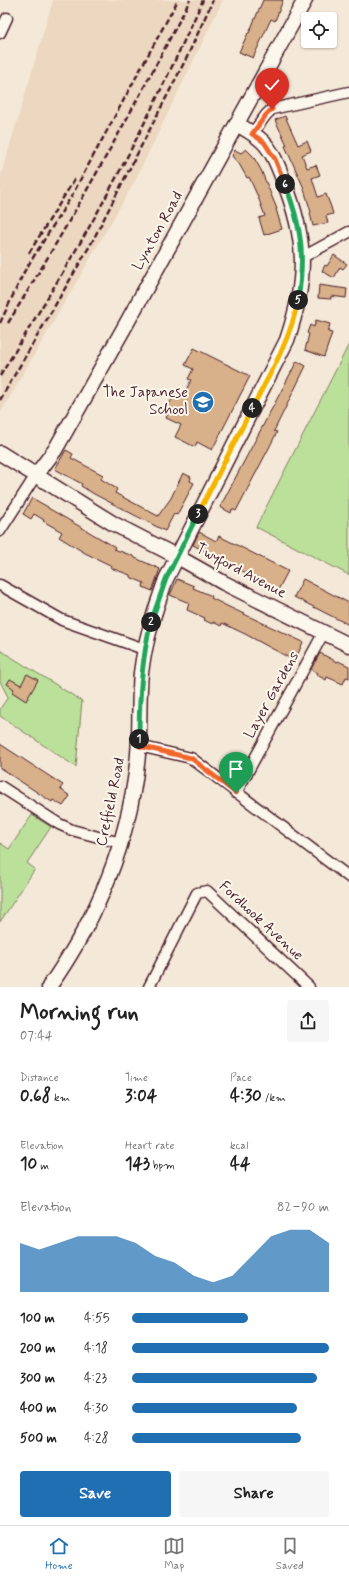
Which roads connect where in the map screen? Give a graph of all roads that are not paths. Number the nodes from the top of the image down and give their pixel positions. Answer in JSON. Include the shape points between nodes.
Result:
{"nodes":[{"id":1,"x":304,"y":0,"type":"edge"},
{"id":2,"x":7,"y":18,"type":"dead end"},
{"id":3,"x":0,"y":33,"type":"edge"},
{"id":4,"x":349,"y":92,"type":"edge"},
{"id":5,"x":237,"y":124,"type":"junction"},
{"id":6,"x":252,"y":134,"type":"junction"},
{"id":7,"x":349,"y":232,"type":"edge"},
{"id":8,"x":303,"y":257,"type":"junction"},
{"id":9,"x":0,"y":453,"type":"edge"},
{"id":10,"x":36,"y":475,"type":"junction"},
{"id":11,"x":0,"y":530,"type":"edge"},
{"id":12,"x":176,"y":556,"type":"junction"},
{"id":13,"x":0,"y":585,"type":"edge"},
{"id":14,"x":324,"y":632,"type":"junction"},
{"id":15,"x":349,"y":645,"type":"edge"},
{"id":16,"x":144,"y":649,"type":"junction"},
{"id":17,"x":139,"y":746,"type":"junction"},
{"id":18,"x":0,"y":786,"type":"edge"},
{"id":19,"x":236,"y":793,"type":"junction"},
{"id":20,"x":121,"y":843,"type":"junction"},
{"id":21,"x":349,"y":877,"type":"edge"},
{"id":22,"x":49,"y":987,"type":"edge"},
{"id":23,"x":149,"y":987,"type":"edge"},
{"id":24,"x":309,"y":987,"type":"edge"}],
"edges":[{"from":1,"to":5,"type":"street","name":"Lynton Road"},
{"from":2,"to":3,"type":"street"},
{"from":4,"to":6,"type":"street","via":[[272,109]]},
{"from":5,"to":6,"type":"street","name":"Creffield Road"},
{"from":5,"to":10,"type":"street","name":"Lynton Road","via":[[55,450]]},
{"from":6,"to":8,"type":"street","name":"Creffield Road","via":[[264,142],[293,202]]},
{"from":7,"to":8,"type":"street"},
{"from":8,"to":12,"type":"street","name":"Creffield Road","via":[[296,314],[287,340]]},
{"from":9,"to":10,"type":"street","name":"Twyford Avenue"},
{"from":10,"to":11,"type":"street"},
{"from":10,"to":12,"type":"street","name":"Twyford Avenue","via":[[114,524]]},
{"from":12,"to":14,"type":"street","name":"Twyford Avenue","via":[[224,583]]},
{"from":12,"to":16,"type":"street","name":"Creffield Road","via":[[152,619]]},
{"from":13,"to":16,"type":"street","via":[[62,620]]},
{"from":14,"to":15,"type":"street","name":"Twyford Avenue"},
{"from":14,"to":19,"type":"street","name":"Layer Gardens"},
{"from":16,"to":17,"type":"street","name":"Creffield Road","via":[[139,696]]},
{"from":17,"to":19,"type":"street","via":[[191,758]]},
{"from":17,"to":20,"type":"street","name":"Creffield Road","via":[[131,802]]},
{"from":18,"to":20,"type":"street","via":[[59,824]]},
{"from":19,"to":21,"type":"street"},
{"from":20,"to":22,"type":"street","name":"Creffield Road","via":[[91,918]]},
{"from":23,"to":24,"type":"street","name":"Fordhook Avenue","via":[[196,892],[207,891]]}]}
